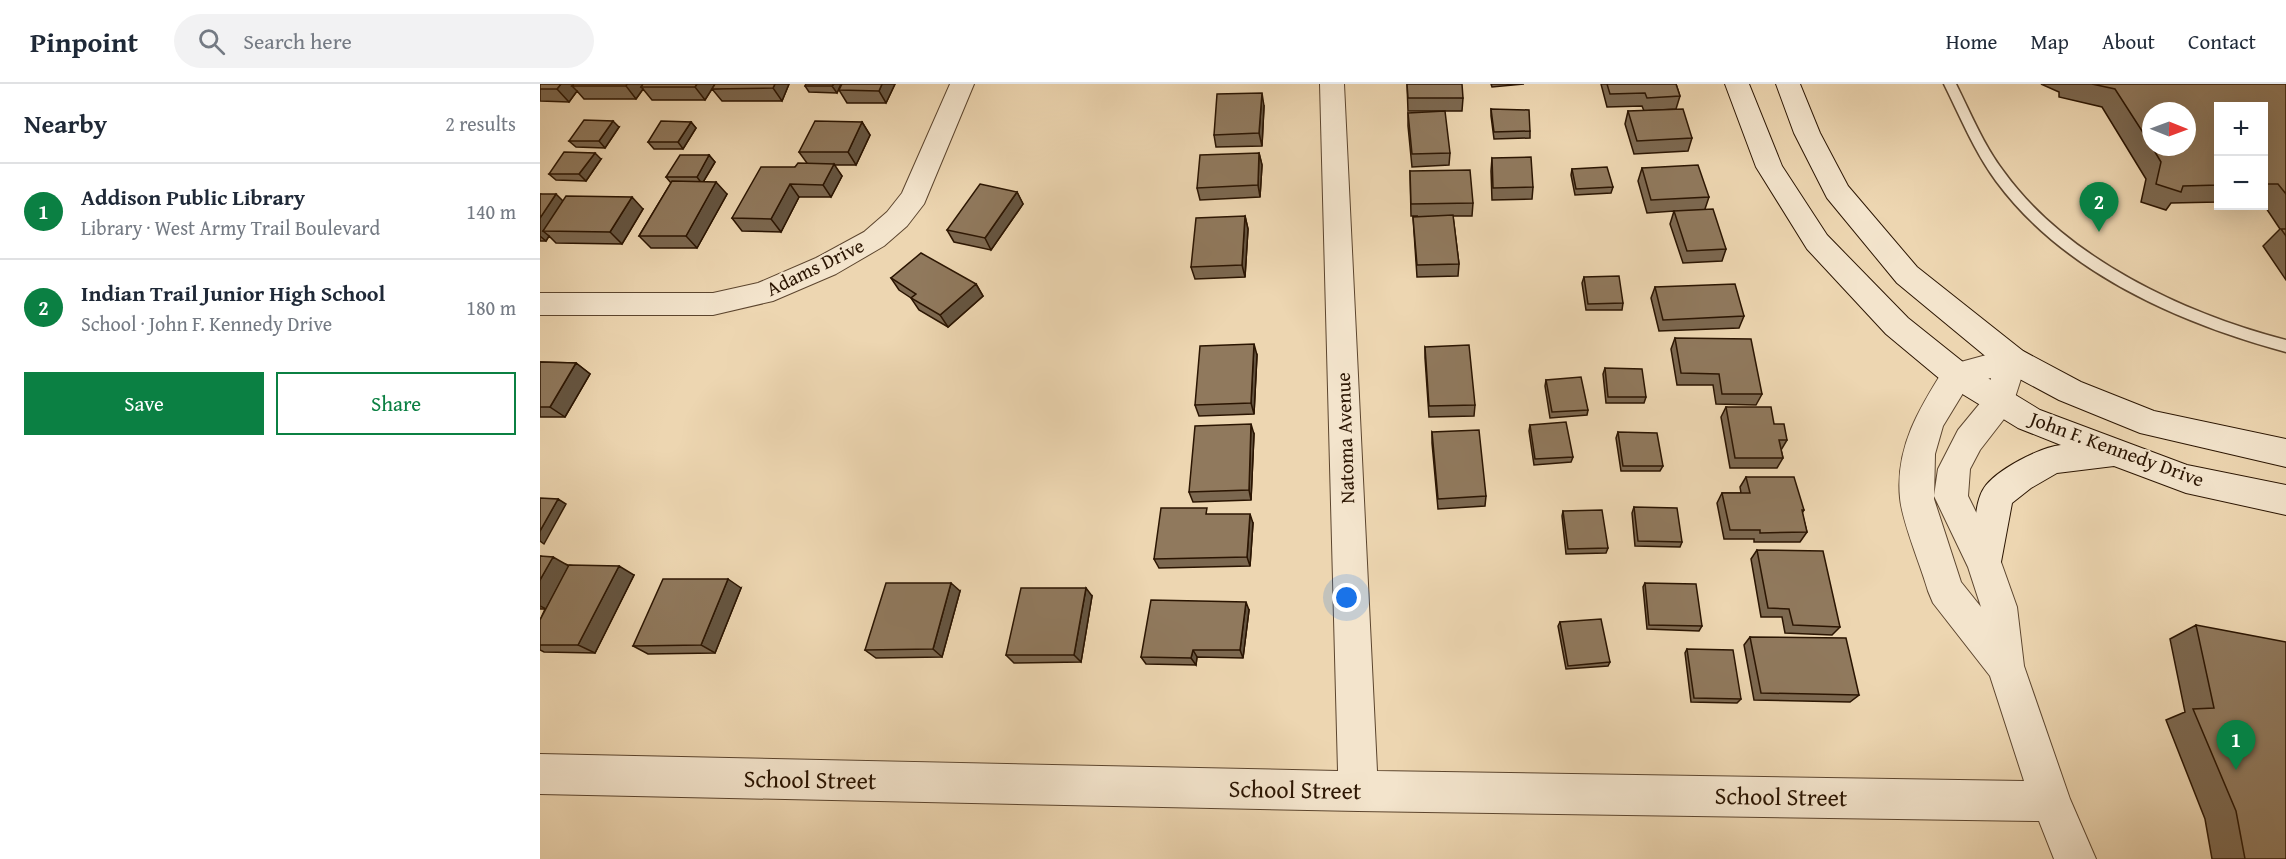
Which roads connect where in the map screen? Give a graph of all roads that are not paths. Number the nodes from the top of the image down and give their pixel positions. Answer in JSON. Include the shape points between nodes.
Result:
{"nodes":[{"id":1,"x":962,"y":84,"type":"edge"},
{"id":2,"x":1332,"y":84,"type":"edge"},
{"id":3,"x":1737,"y":84,"type":"edge"},
{"id":4,"x":1788,"y":84,"type":"edge"},
{"id":5,"x":1950,"y":84,"type":"edge"},
{"id":6,"x":540,"y":304,"type":"edge"},
{"id":7,"x":2286,"y":346,"type":"edge"},
{"id":8,"x":2012,"y":360,"type":"junction"},
{"id":9,"x":1956,"y":375,"type":"junction"},
{"id":10,"x":2000,"y":401,"type":"junction"},
{"id":11,"x":2116,"y":452,"type":"junction"},
{"id":12,"x":2286,"y":453,"type":"edge"},
{"id":13,"x":2286,"y":500,"type":"edge"},
{"id":14,"x":1984,"y":562,"type":"junction"},
{"id":15,"x":2005,"y":666,"type":"junction"},
{"id":16,"x":540,"y":774,"type":"edge"},
{"id":17,"x":1358,"y":791,"type":"junction"},
{"id":18,"x":2051,"y":801,"type":"junction"},
{"id":19,"x":2075,"y":859,"type":"edge"}],
"edges":[{"from":1,"to":6,"type":"street","name":"Adams Drive","via":[[914,197],[874,239],[826,266],[763,293],[713,304]]},
{"from":2,"to":17,"type":"street","name":"Natoma Avenue"},
{"from":3,"to":9,"type":"street","name":"John F. Kennedy Drive","via":[[1769,167],[1817,242],[1897,326]]},
{"from":4,"to":8,"type":"street","name":"John F. Kennedy Drive","via":[[1807,133],[1838,191],[1907,275]]},
{"from":5,"to":7,"type":"lane","via":[[2007,187],[2040,222],[2133,285],[2204,319]]},
{"from":8,"to":9,"type":"street"},
{"from":8,"to":10,"type":"street"},
{"from":8,"to":12,"type":"street","name":"John F. Kennedy Drive","via":[[2070,391],[2151,424]]},
{"from":9,"to":10,"type":"street","name":"John F. Kennedy Drive"},
{"from":9,"to":15,"type":"street","via":[[1928,423],[1919,454],[1917,499],[1946,591]]},
{"from":10,"to":11,"type":"street","name":"John F. Kennedy Drive","via":[[2029,419]]},
{"from":10,"to":14,"type":"street","via":[[1969,440],[1954,469],[1951,495]]},
{"from":11,"to":13,"type":"street","name":"John F. Kennedy Drive","via":[[2186,479]]},
{"from":11,"to":14,"type":"street","via":[[2052,460],[2019,478],[1997,496]]},
{"from":14,"to":15,"type":"street","via":[[1999,607]]},
{"from":15,"to":18,"type":"street"},
{"from":16,"to":17,"type":"street","name":"School Street"},
{"from":17,"to":18,"type":"street","name":"School Street"},
{"from":18,"to":19,"type":"street"}]}
